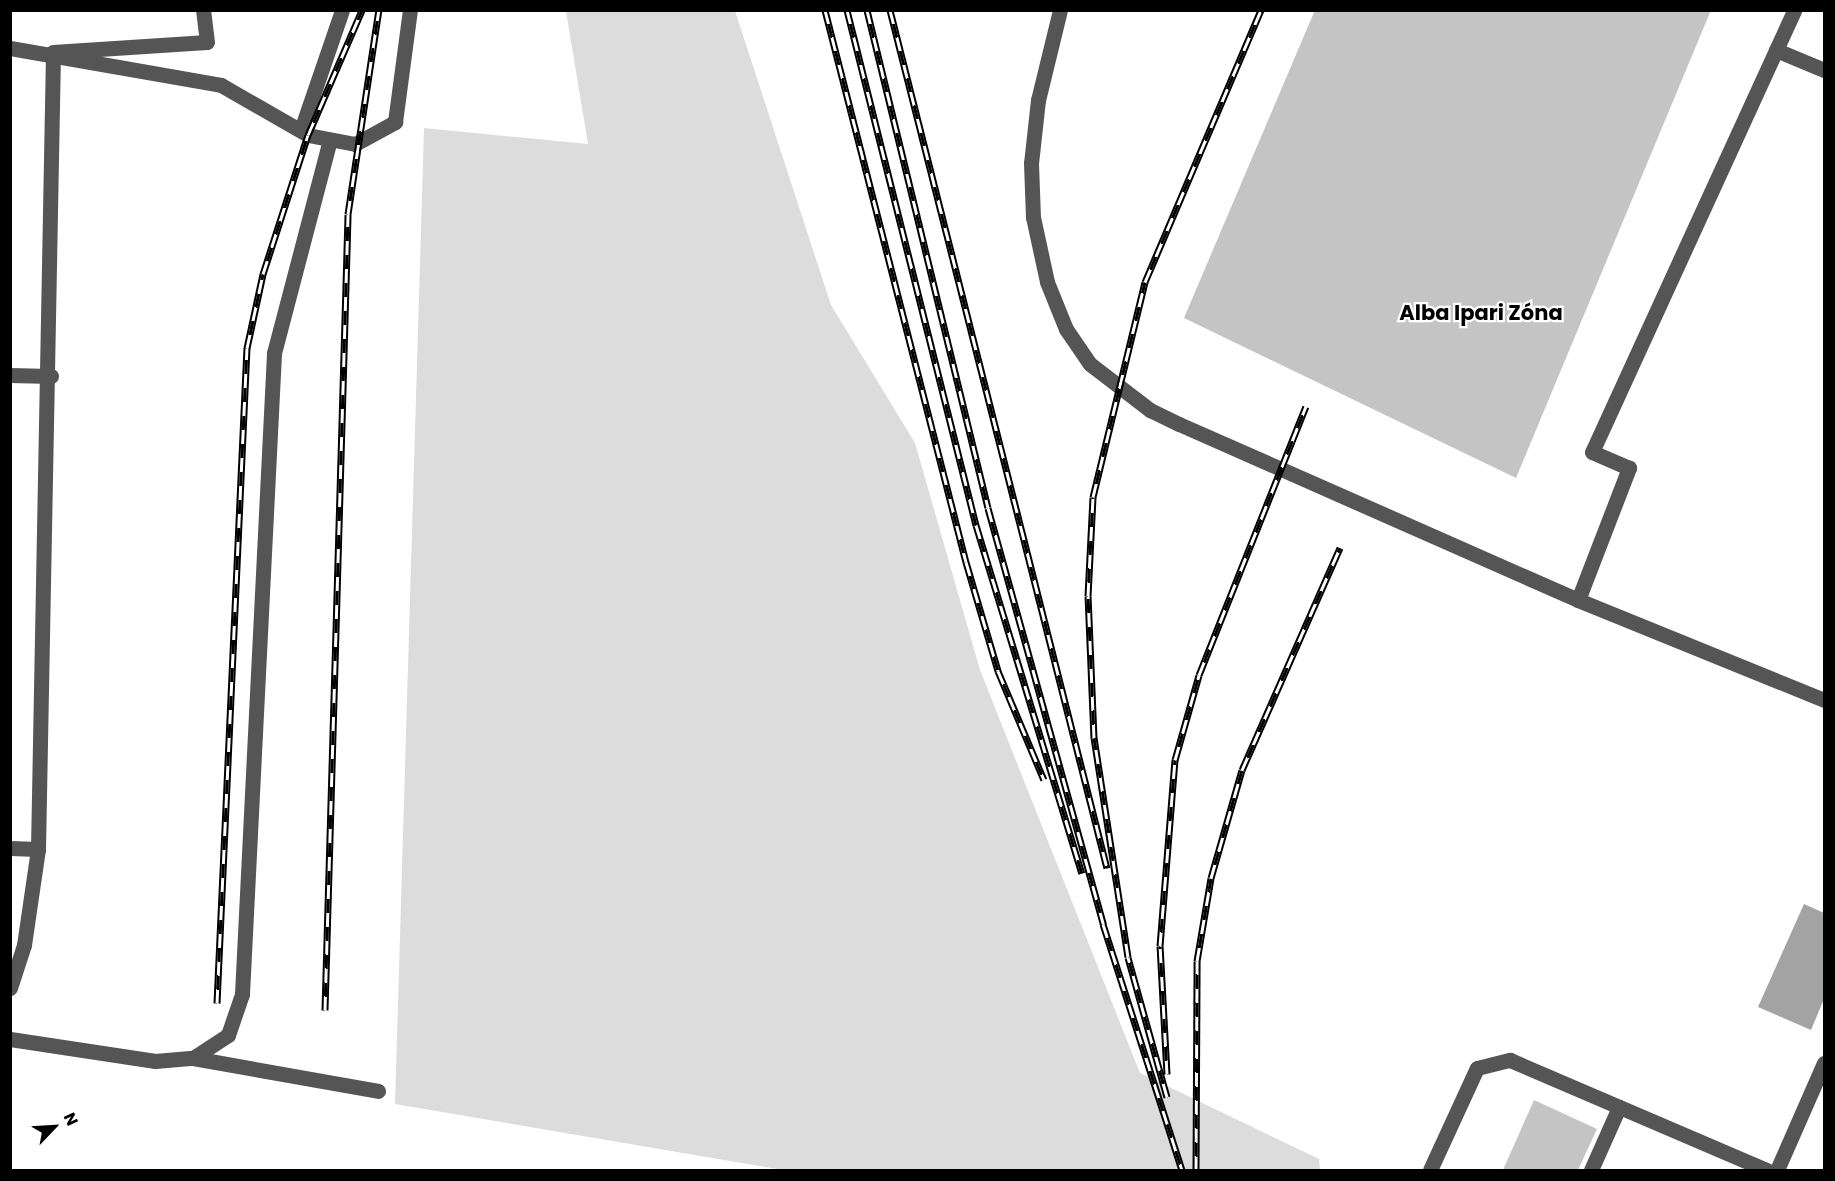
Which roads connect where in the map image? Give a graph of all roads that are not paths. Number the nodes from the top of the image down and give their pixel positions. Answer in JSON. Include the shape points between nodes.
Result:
{"nodes":[{"id":1,"x":204,"y":10,"type":"edge"},
{"id":2,"x":342,"y":10,"type":"edge"},
{"id":3,"x":410,"y":10,"type":"edge"},
{"id":4,"x":1060,"y":10,"type":"edge"},
{"id":5,"x":1794,"y":10,"type":"edge"},
{"id":6,"x":10,"y":48,"type":"edge"},
{"id":7,"x":1776,"y":50,"type":"junction"},
{"id":8,"x":54,"y":52,"type":"junction"},
{"id":9,"x":1824,"y":70,"type":"edge"},
{"id":10,"x":301,"y":130,"type":"junction"},
{"id":11,"x":330,"y":140,"type":"junction"},
{"id":12,"x":10,"y":375,"type":"edge"},
{"id":13,"x":51,"y":376,"type":"junction"},
{"id":14,"x":1578,"y":600,"type":"junction"},
{"id":15,"x":1824,"y":700,"type":"edge"},
{"id":16,"x":10,"y":848,"type":"edge"},
{"id":17,"x":38,"y":849,"type":"junction"},
{"id":18,"x":10,"y":988,"type":"edge"},
{"id":19,"x":10,"y":1040,"type":"edge"},
{"id":20,"x":193,"y":1058,"type":"junction"},
{"id":21,"x":1824,"y":1063,"type":"edge"},
{"id":22,"x":378,"y":1091,"type":"dead end"},
{"id":23,"x":1618,"y":1107,"type":"junction"},
{"id":24,"x":1430,"y":1170,"type":"edge"},
{"id":25,"x":1591,"y":1170,"type":"edge"},
{"id":26,"x":1767,"y":1170,"type":"edge"},
{"id":27,"x":1777,"y":1170,"type":"edge"}],
"edges":[{"from":1,"to":8,"type":"lane","via":[[207,42]]},
{"from":2,"to":10,"type":"lane"},
{"from":3,"to":11,"type":"lane","via":[[396,122],[355,144]]},
{"from":4,"to":14,"type":"lane","via":[[1038,100],[1031,163],[1034,217],[1047,282],[1066,329],[1090,364],[1150,410]]},
{"from":5,"to":7,"type":"lane"},
{"from":6,"to":8,"type":"lane"},
{"from":7,"to":9,"type":"lane"},
{"from":7,"to":14,"type":"lane","via":[[1592,452],[1629,468]]},
{"from":8,"to":10,"type":"lane","via":[[222,85]]},
{"from":8,"to":13,"type":"lane"},
{"from":10,"to":11,"type":"lane"},
{"from":11,"to":20,"type":"lane","via":[[274,353],[242,994],[228,1035]]},
{"from":12,"to":13,"type":"lane"},
{"from":13,"to":17,"type":"lane"},
{"from":14,"to":15,"type":"lane"},
{"from":16,"to":17,"type":"lane"},
{"from":17,"to":18,"type":"lane","via":[[24,945]]},
{"from":19,"to":20,"type":"lane","via":[[155,1061]]},
{"from":20,"to":22,"type":"lane"},
{"from":21,"to":27,"type":"lane"},
{"from":23,"to":24,"type":"lane","via":[[1510,1060],[1495,1060],[1477,1068]]},
{"from":23,"to":25,"type":"lane"},
{"from":23,"to":26,"type":"lane"}]}
